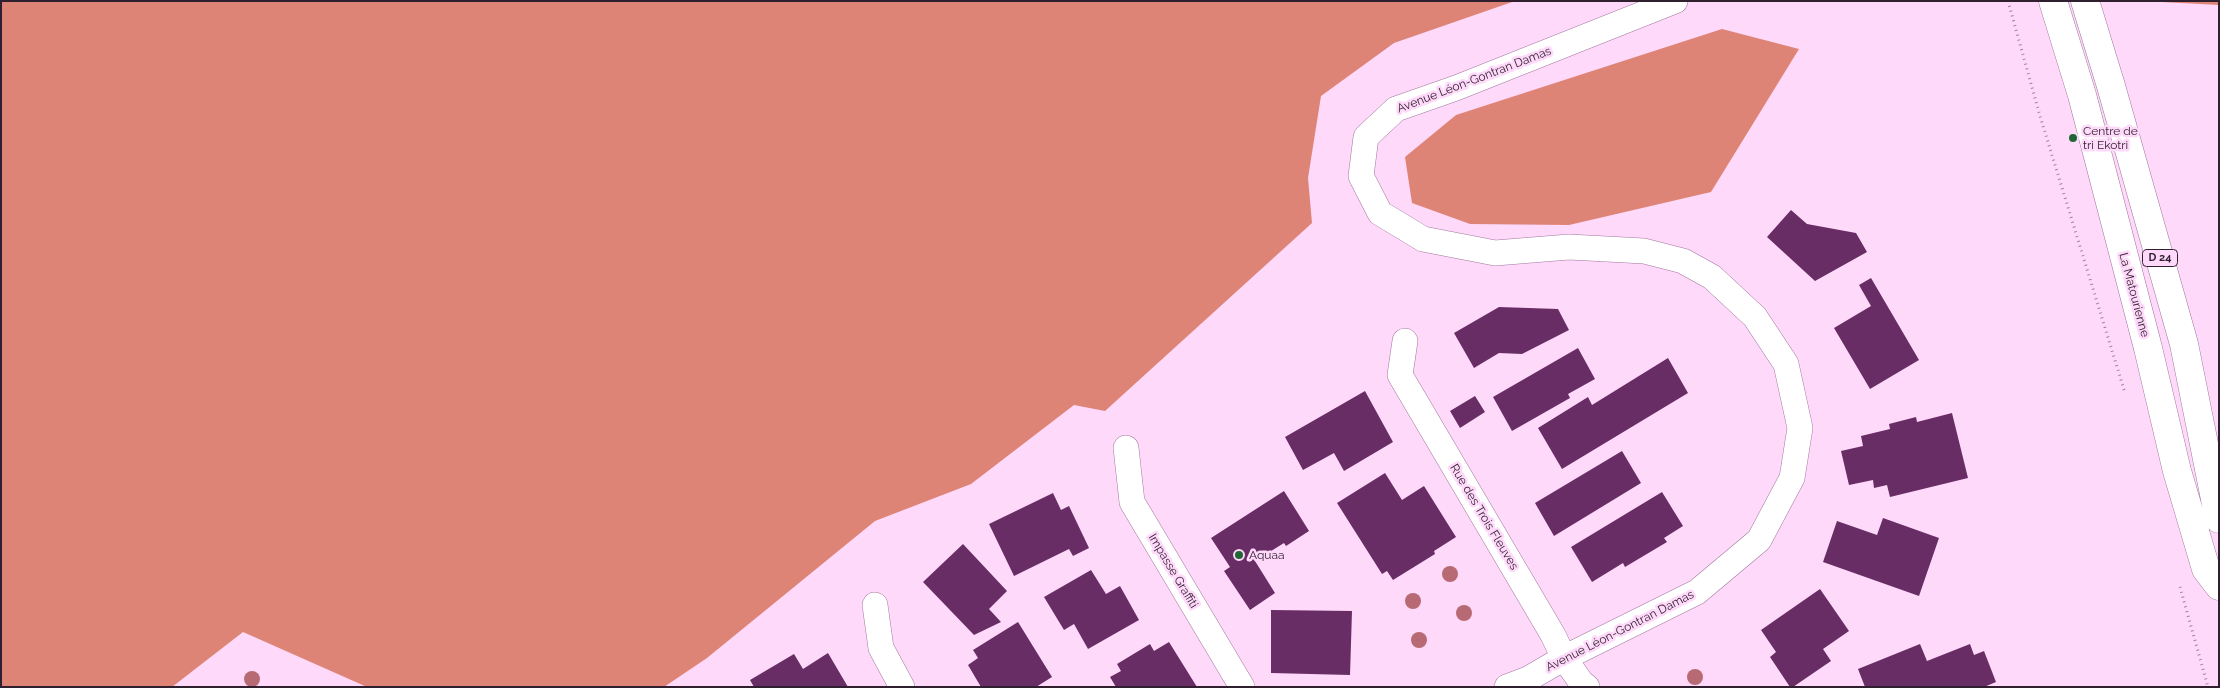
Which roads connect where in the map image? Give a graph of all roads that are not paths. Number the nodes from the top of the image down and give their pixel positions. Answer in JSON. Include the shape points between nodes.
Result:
{"nodes":[{"id":1,"x":1675,"y":1,"type":"edge"},
{"id":2,"x":2053,"y":1,"type":"edge"},
{"id":3,"x":2085,"y":1,"type":"edge"},
{"id":4,"x":1405,"y":342,"type":"dead end"},
{"id":5,"x":1126,"y":448,"type":"dead end"},
{"id":6,"x":2219,"y":520,"type":"edge"},
{"id":7,"x":2219,"y":586,"type":"edge"},
{"id":8,"x":875,"y":606,"type":"dead end"},
{"id":9,"x":1564,"y":658,"type":"junction"},
{"id":10,"x":902,"y":687,"type":"edge"},
{"id":11,"x":1242,"y":687,"type":"edge"},
{"id":12,"x":1507,"y":687,"type":"edge"},
{"id":13,"x":1587,"y":687,"type":"edge"}],
"edges":[{"from":1,"to":9,"type":"street","name":"Avenue Léon-Gontran Damas","via":[[1396,109],[1366,137],[1361,176],[1380,213],[1423,239],[1495,253],[1569,247],[1644,251],[1683,261],[1712,278],[1755,316],[1786,364],[1800,428],[1792,478],[1759,540],[1697,592]]},
{"from":2,"to":7,"type":"main road","name":"La Matourienne","number":"D 24","via":[[2082,95],[2177,471],[2206,569]]},
{"from":3,"to":6,"type":"main road","number":"D 24","via":[[2184,344]]},
{"from":4,"to":9,"type":"street","name":"Rue des Trois Fleuves","via":[[1400,375],[1554,635]]},
{"from":5,"to":11,"type":"street","name":"Impasse Graffiti","via":[[1132,502]]},
{"from":8,"to":10,"type":"street","via":[[881,648]]},
{"from":9,"to":12,"type":"street","name":"Avenue Léon-Gontran Damas"},
{"from":9,"to":13,"type":"street","name":"Rue des Trois Fleuves"}]}
